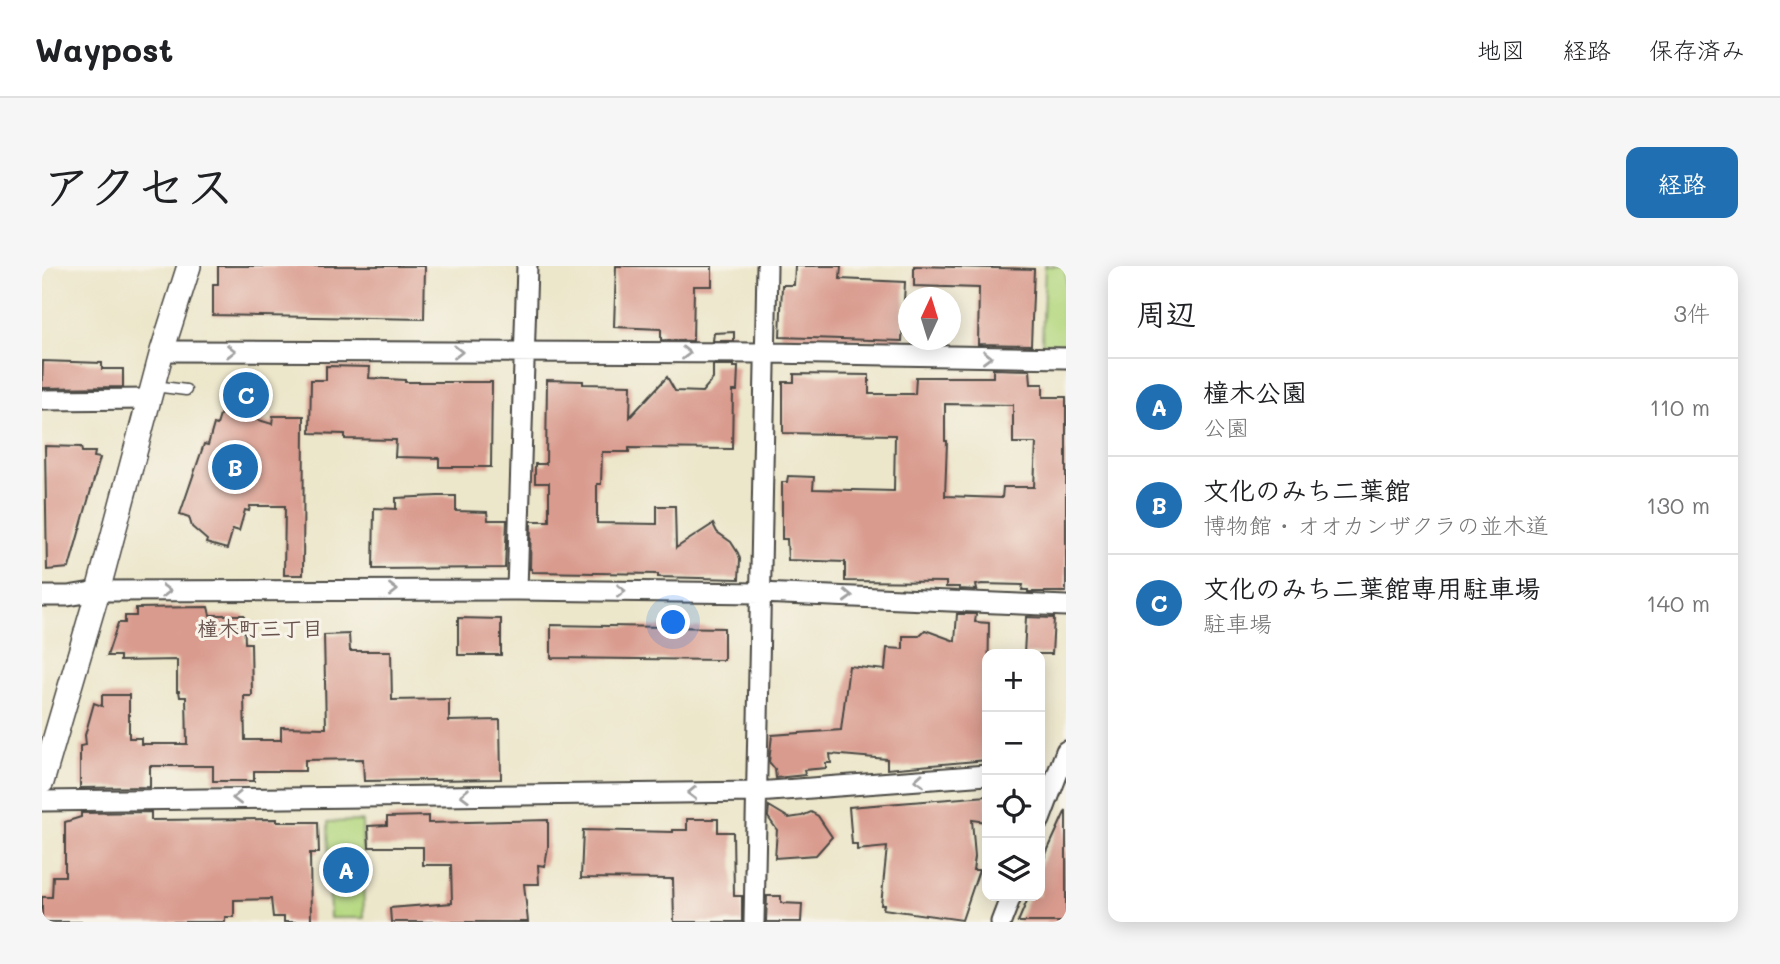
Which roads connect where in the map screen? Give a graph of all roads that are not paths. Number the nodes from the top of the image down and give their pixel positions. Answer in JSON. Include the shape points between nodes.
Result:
{"nodes":[{"id":1,"x":189,"y":266,"type":"edge"},
{"id":2,"x":527,"y":266,"type":"edge"},
{"id":3,"x":767,"y":266,"type":"edge"},
{"id":4,"x":162,"y":351,"type":"junction"},
{"id":5,"x":524,"y":352,"type":"junction"},
{"id":6,"x":765,"y":353,"type":"junction"},
{"id":7,"x":1066,"y":358,"type":"edge"},
{"id":8,"x":186,"y":390,"type":"dead end"},
{"id":9,"x":151,"y":393,"type":"junction"},
{"id":10,"x":42,"y":400,"type":"edge"},
{"id":11,"x":517,"y":590,"type":"junction"},
{"id":12,"x":98,"y":591,"type":"junction"},
{"id":13,"x":760,"y":593,"type":"junction"},
{"id":14,"x":42,"y":596,"type":"edge"},
{"id":15,"x":1066,"y":606,"type":"edge"},
{"id":16,"x":1066,"y":751,"type":"edge"},
{"id":17,"x":1049,"y":770,"type":"edge"},
{"id":18,"x":982,"y":775,"type":"edge"},
{"id":19,"x":42,"y":782,"type":"edge"},
{"id":20,"x":757,"y":792,"type":"junction"},
{"id":21,"x":1045,"y":792,"type":"edge"},
{"id":22,"x":42,"y":802,"type":"edge"},
{"id":23,"x":1009,"y":901,"type":"edge"},
{"id":24,"x":754,"y":922,"type":"edge"},
{"id":25,"x":1001,"y":922,"type":"edge"}],
"edges":[{"from":1,"to":4,"type":"street"},
{"from":2,"to":5,"type":"street"},
{"from":3,"to":6,"type":"street"},
{"from":4,"to":5,"type":"street","one_way":true},
{"from":4,"to":9,"type":"street"},
{"from":5,"to":6,"type":"street","one_way":true},
{"from":5,"to":11,"type":"street"},
{"from":6,"to":7,"type":"street","one_way":true},
{"from":6,"to":13,"type":"street"},
{"from":8,"to":9,"type":"lane"},
{"from":9,"to":10,"type":"street"},
{"from":9,"to":12,"type":"street"},
{"from":12,"to":11,"type":"street","one_way":true},
{"from":11,"to":13,"type":"street","one_way":true},
{"from":12,"to":14,"type":"street"},
{"from":12,"to":19,"type":"street"},
{"from":13,"to":15,"type":"street","one_way":true},
{"from":13,"to":20,"type":"street"},
{"from":16,"to":17,"type":"street"},
{"from":17,"to":21,"type":"street"},
{"from":18,"to":20,"type":"street","one_way":true},
{"from":20,"to":22,"type":"street","one_way":true},
{"from":20,"to":24,"type":"street"},
{"from":23,"to":25,"type":"street"}]}
